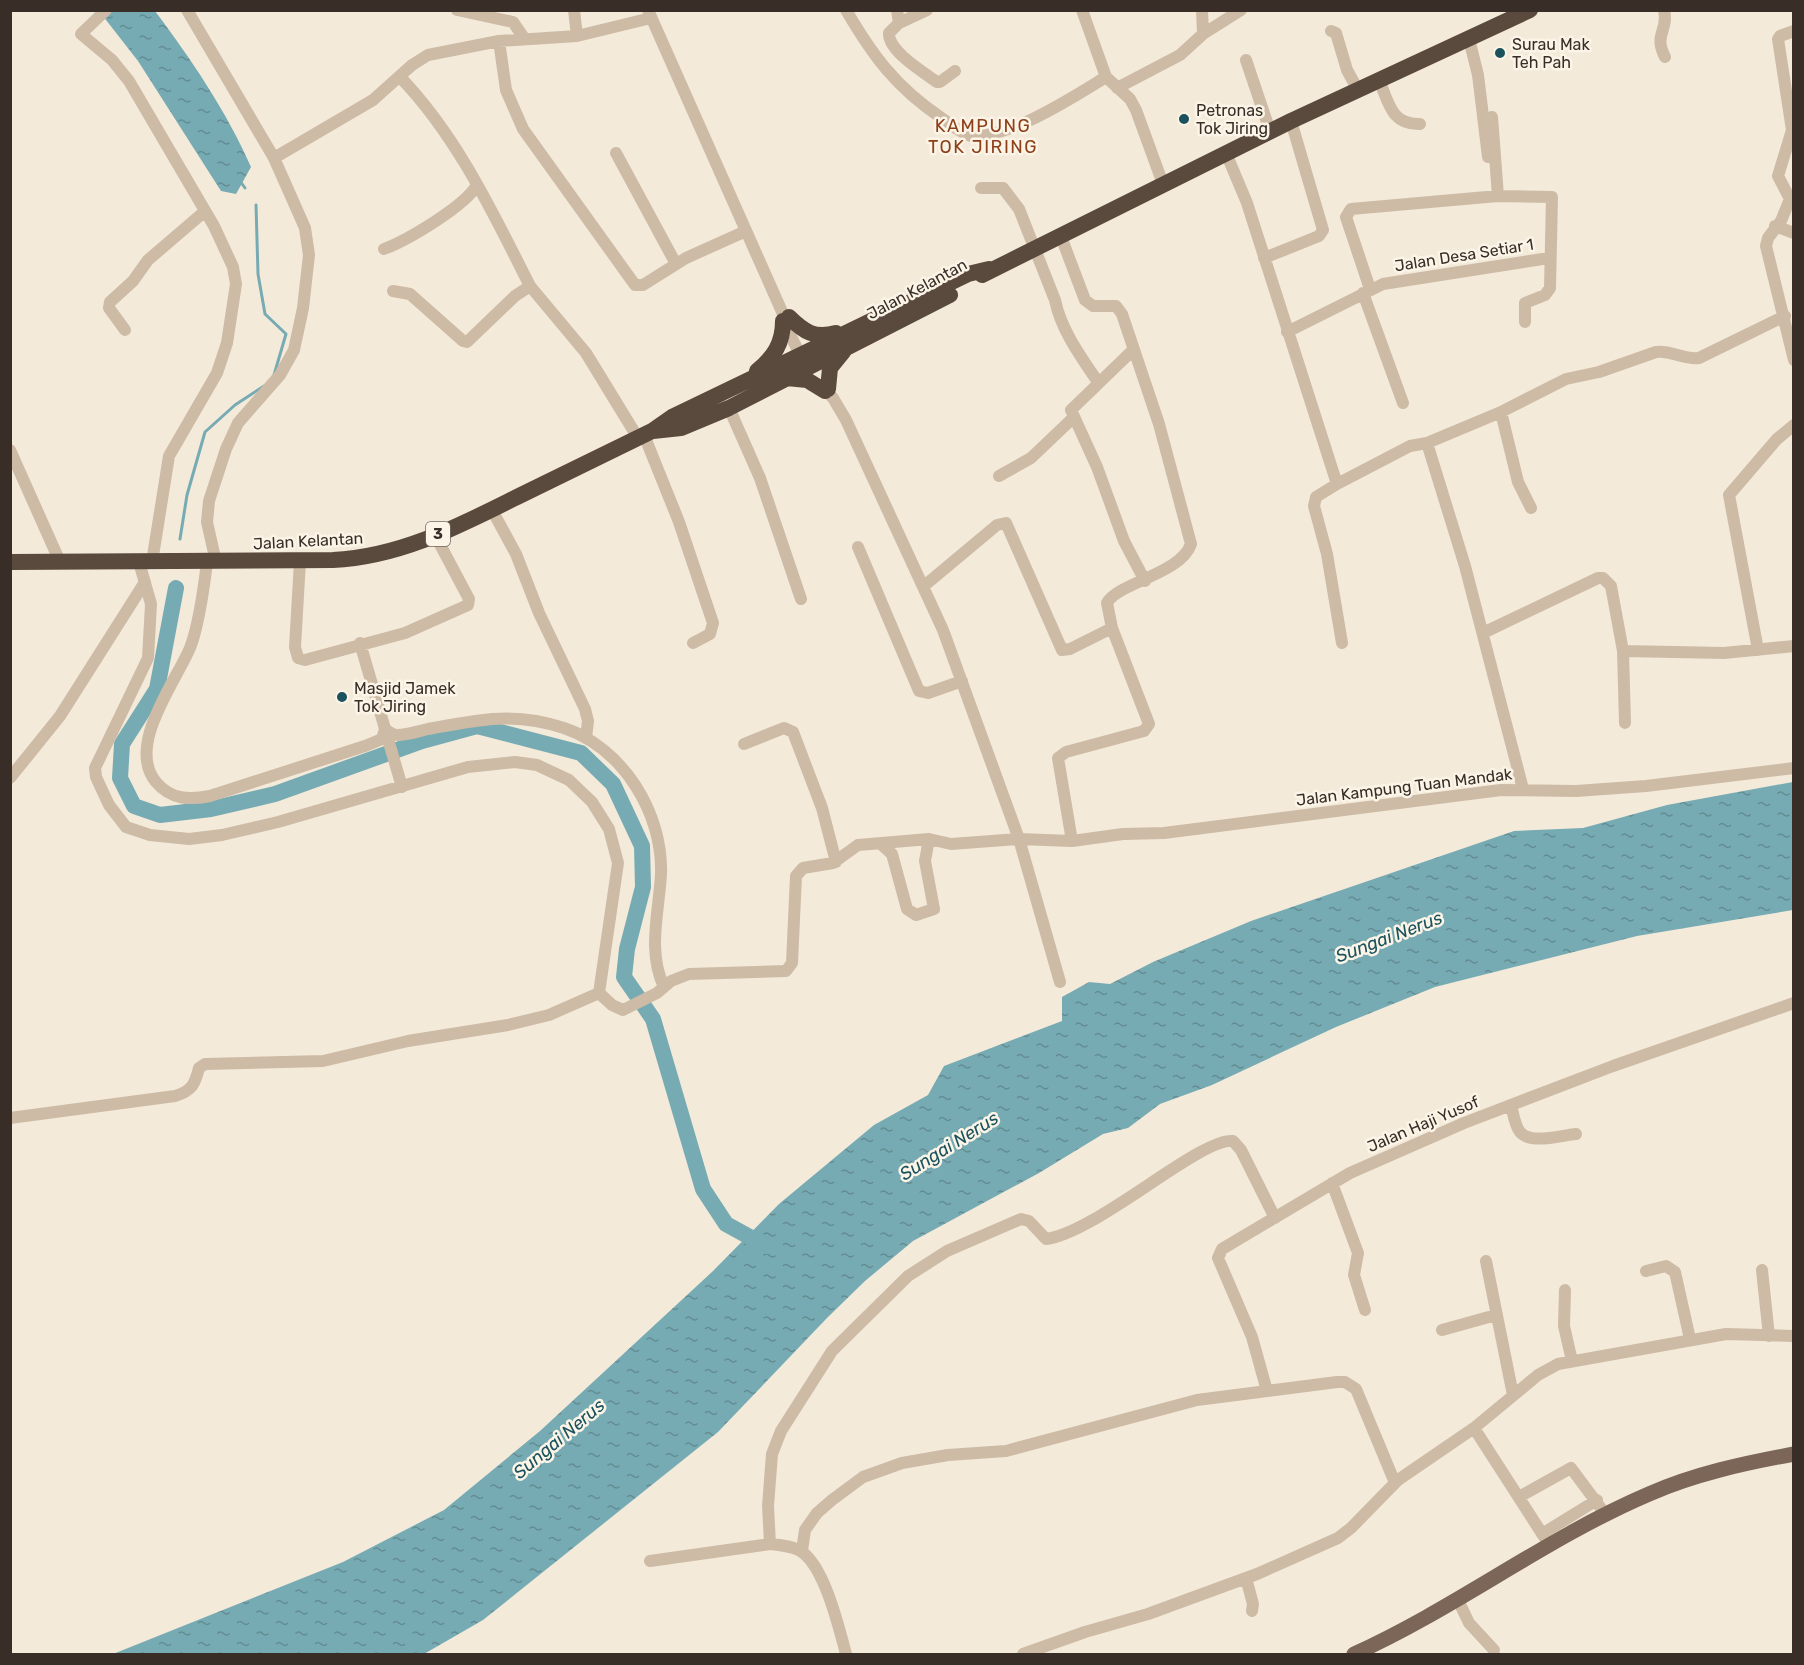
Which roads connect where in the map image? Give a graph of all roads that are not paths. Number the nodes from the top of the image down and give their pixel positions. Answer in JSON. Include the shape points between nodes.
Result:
{"nodes":[{"id":1,"x":106,"y":10,"type":"edge"},
{"id":2,"x":188,"y":10,"type":"edge"},
{"id":3,"x":457,"y":10,"type":"edge"},
{"id":4,"x":574,"y":10,"type":"edge"},
{"id":5,"x":846,"y":10,"type":"edge"},
{"id":6,"x":927,"y":10,"type":"edge"},
{"id":7,"x":1083,"y":10,"type":"edge"},
{"id":8,"x":1202,"y":10,"type":"edge"},
{"id":9,"x":1241,"y":10,"type":"edge"},
{"id":10,"x":1530,"y":10,"type":"edge"},
{"id":11,"x":1664,"y":10,"type":"edge"},
{"id":12,"x":650,"y":14,"type":"edge"},
{"id":13,"x":1506,"y":16,"type":"edge"},
{"id":14,"x":898,"y":17,"type":"edge"},
{"id":15,"x":1331,"y":31,"type":"dead end"},
{"id":16,"x":1794,"y":31,"type":"edge"},
{"id":17,"x":1203,"y":34,"type":"junction"},
{"id":18,"x":577,"y":36,"type":"junction"},
{"id":19,"x":524,"y":38,"type":"junction"},
{"id":20,"x":1469,"y":39,"type":"junction"},
{"id":21,"x":499,"y":41,"type":"junction"},
{"id":22,"x":1665,"y":57,"type":"dead end"},
{"id":23,"x":1246,"y":60,"type":"dead end"},
{"id":24,"x":955,"y":71,"type":"dead end"},
{"id":25,"x":400,"y":77,"type":"junction"},
{"id":26,"x":1106,"y":77,"type":"junction"},
{"id":27,"x":1379,"y":80,"type":"junction"},
{"id":28,"x":1117,"y":88,"type":"junction"},
{"id":29,"x":1358,"y":90,"type":"junction"},
{"id":30,"x":1492,"y":117,"type":"dead end"},
{"id":31,"x":1291,"y":121,"type":"junction"},
{"id":32,"x":1420,"y":124,"type":"dead end"},
{"id":33,"x":1270,"y":131,"type":"junction"},
{"id":34,"x":616,"y":153,"type":"dead end"},
{"id":35,"x":1226,"y":153,"type":"junction"},
{"id":36,"x":1488,"y":157,"type":"dead end"},
{"id":37,"x":274,"y":158,"type":"junction"},
{"id":38,"x":1162,"y":184,"type":"junction"},
{"id":39,"x":477,"y":185,"type":"junction"},
{"id":40,"x":981,"y":188,"type":"dead end"},
{"id":41,"x":1498,"y":196,"type":"junction"},
{"id":42,"x":204,"y":212,"type":"junction"},
{"id":43,"x":1775,"y":226,"type":"junction"},
{"id":44,"x":746,"y":231,"type":"junction"},
{"id":45,"x":1794,"y":233,"type":"edge"},
{"id":46,"x":1060,"y":234,"type":"junction"},
{"id":47,"x":1035,"y":246,"type":"junction"},
{"id":48,"x":384,"y":249,"type":"dead end"},
{"id":49,"x":1264,"y":258,"type":"junction"},
{"id":50,"x":1549,"y":258,"type":"junction"},
{"id":51,"x":676,"y":264,"type":"junction"},
{"id":52,"x":989,"y":269,"type":"junction"},
{"id":53,"x":530,"y":286,"type":"junction"},
{"id":54,"x":393,"y":291,"type":"dead end"},
{"id":55,"x":1366,"y":291,"type":"junction"},
{"id":56,"x":1785,"y":316,"type":"junction"},
{"id":57,"x":785,"y":317,"type":"junction"},
{"id":58,"x":1525,"y":322,"type":"dead end"},
{"id":59,"x":865,"y":324,"type":"junction"},
{"id":60,"x":124,"y":330,"type":"dead end"},
{"id":61,"x":1287,"y":332,"type":"junction"},
{"id":62,"x":849,"y":345,"type":"junction"},
{"id":63,"x":1133,"y":350,"type":"junction"},
{"id":64,"x":807,"y":359,"type":"junction"},
{"id":65,"x":1794,"y":360,"type":"edge"},
{"id":66,"x":787,"y":378,"type":"junction"},
{"id":67,"x":1098,"y":382,"type":"junction"},
{"id":68,"x":740,"y":384,"type":"junction"},
{"id":69,"x":827,"y":391,"type":"junction"},
{"id":70,"x":1403,"y":402,"type":"dead end"},
{"id":71,"x":729,"y":408,"type":"junction"},
{"id":72,"x":1501,"y":412,"type":"junction"},
{"id":73,"x":1073,"y":418,"type":"junction"},
{"id":74,"x":1794,"y":425,"type":"edge"},
{"id":75,"x":645,"y":435,"type":"junction"},
{"id":76,"x":1427,"y":443,"type":"junction"},
{"id":77,"x":10,"y":450,"type":"edge"},
{"id":78,"x":999,"y":476,"type":"dead end"},
{"id":79,"x":1336,"y":484,"type":"junction"},
{"id":80,"x":1531,"y":508,"type":"dead end"},
{"id":81,"x":492,"y":510,"type":"junction"},
{"id":82,"x":435,"y":535,"type":"junction"},
{"id":83,"x":858,"y":547,"type":"dead end"},
{"id":84,"x":300,"y":561,"type":"junction"},
{"id":85,"x":10,"y":562,"type":"edge"},
{"id":86,"x":60,"y":562,"type":"junction"},
{"id":87,"x":149,"y":562,"type":"junction"},
{"id":88,"x":209,"y":562,"type":"junction"},
{"id":89,"x":1145,"y":581,"type":"junction"},
{"id":90,"x":145,"y":582,"type":"junction"},
{"id":91,"x":924,"y":586,"type":"junction"},
{"id":92,"x":801,"y":599,"type":"dead end"},
{"id":93,"x":1112,"y":628,"type":"junction"},
{"id":94,"x":1483,"y":633,"type":"junction"},
{"id":95,"x":693,"y":642,"type":"dead end"},
{"id":96,"x":360,"y":643,"type":"junction"},
{"id":97,"x":1342,"y":643,"type":"dead end"},
{"id":98,"x":1794,"y":646,"type":"edge"},
{"id":99,"x":1758,"y":650,"type":"junction"},
{"id":100,"x":1623,"y":651,"type":"junction"},
{"id":101,"x":962,"y":681,"type":"junction"},
{"id":102,"x":1625,"y":723,"type":"dead end"},
{"id":103,"x":386,"y":733,"type":"junction"},
{"id":104,"x":586,"y":738,"type":"junction"},
{"id":105,"x":744,"y":744,"type":"dead end"},
{"id":106,"x":1794,"y":768,"type":"edge"},
{"id":107,"x":10,"y":778,"type":"edge"},
{"id":108,"x":402,"y":787,"type":"junction"},
{"id":109,"x":1523,"y":789,"type":"junction"},
{"id":110,"x":929,"y":839,"type":"junction"},
{"id":111,"x":1019,"y":839,"type":"junction"},
{"id":112,"x":1072,"y":841,"type":"junction"},
{"id":113,"x":881,"y":844,"type":"junction"},
{"id":114,"x":836,"y":862,"type":"junction"},
{"id":115,"x":1060,"y":982,"type":"dead end"},
{"id":116,"x":660,"y":990,"type":"junction"},
{"id":117,"x":599,"y":993,"type":"junction"},
{"id":118,"x":1794,"y":1003,"type":"edge"},
{"id":119,"x":1511,"y":1105,"type":"junction"},
{"id":120,"x":10,"y":1119,"type":"edge"},
{"id":121,"x":1576,"y":1134,"type":"dead end"},
{"id":122,"x":1332,"y":1183,"type":"junction"},
{"id":123,"x":1275,"y":1218,"type":"junction"},
{"id":124,"x":1486,"y":1261,"type":"dead end"},
{"id":125,"x":1762,"y":1270,"type":"dead end"},
{"id":126,"x":1646,"y":1271,"type":"dead end"},
{"id":127,"x":1565,"y":1290,"type":"dead end"},
{"id":128,"x":1365,"y":1310,"type":"dead end"},
{"id":129,"x":1496,"y":1315,"type":"junction"},
{"id":130,"x":1443,"y":1330,"type":"dead end"},
{"id":131,"x":1769,"y":1336,"type":"junction"},
{"id":132,"x":1794,"y":1336,"type":"edge"},
{"id":133,"x":1690,"y":1339,"type":"junction"},
{"id":134,"x":1572,"y":1361,"type":"junction"},
{"id":135,"x":1267,"y":1391,"type":"junction"},
{"id":136,"x":1513,"y":1395,"type":"junction"},
{"id":137,"x":1474,"y":1428,"type":"junction"},
{"id":138,"x":1794,"y":1454,"type":"edge"},
{"id":139,"x":1395,"y":1483,"type":"junction"},
{"id":140,"x":1519,"y":1497,"type":"junction"},
{"id":141,"x":1597,"y":1500,"type":"junction"},
{"id":142,"x":1606,"y":1515,"type":"junction"},
{"id":143,"x":1546,"y":1540,"type":"junction"},
{"id":144,"x":770,"y":1544,"type":"junction"},
{"id":145,"x":802,"y":1551,"type":"junction"},
{"id":146,"x":650,"y":1561,"type":"dead end"},
{"id":147,"x":1246,"y":1578,"type":"junction"},
{"id":148,"x":1458,"y":1600,"type":"junction"},
{"id":149,"x":1252,"y":1611,"type":"dead end"},
{"id":150,"x":1494,"y":1650,"type":"dead end"},
{"id":151,"x":846,"y":1654,"type":"edge"},
{"id":152,"x":1023,"y":1654,"type":"edge"},
{"id":153,"x":1354,"y":1654,"type":"edge"}],
"edges":[{"from":1,"to":42,"type":"street","via":[[81,34],[112,60],[129,81]]},
{"from":2,"to":37,"type":"street"},
{"from":3,"to":19,"type":"street","via":[[513,22]]},
{"from":4,"to":18,"type":"street"},
{"from":5,"to":26,"type":"street","via":[[889,75],[916,101],[971,136],[1039,116]]},
{"from":6,"to":14,"type":"street"},
{"from":7,"to":26,"type":"street"},
{"from":8,"to":17,"type":"street"},
{"from":9,"to":17,"type":"street"},
{"from":10,"to":13,"type":"highway","number":"3"},
{"from":11,"to":22,"type":"street","via":[[1659,42]]},
{"from":12,"to":18,"type":"street"},
{"from":12,"to":44,"type":"street"},
{"from":13,"to":20,"type":"highway","number":"3"},
{"from":14,"to":24,"type":"street","via":[[889,39],[913,66],[939,82]]},
{"from":15,"to":29,"type":"street","via":[[1336,33],[1347,70]]},
{"from":16,"to":43,"type":"street","via":[[1778,37],[1792,130],[1778,176],[1790,199]]},
{"from":17,"to":28,"type":"street","via":[[1180,55]]},
{"from":18,"to":19,"type":"street"},
{"from":19,"to":21,"type":"street"},
{"from":20,"to":27,"type":"highway","number":"3"},
{"from":20,"to":36,"type":"street","via":[[1478,75]]},
{"from":21,"to":25,"type":"street","via":[[428,55]]},
{"from":21,"to":51,"type":"street","via":[[507,90],[523,129],[596,226],[631,281],[643,285]]},
{"from":23,"to":33,"type":"street"},
{"from":25,"to":37,"type":"street","via":[[373,100]]},
{"from":25,"to":39,"type":"street","via":[[424,104]]},
{"from":26,"to":28,"type":"street"},
{"from":27,"to":29,"type":"highway","number":"3"},
{"from":27,"to":32,"type":"street","via":[[1395,116],[1410,124]]},
{"from":28,"to":38,"type":"street","via":[[1133,103]]},
{"from":29,"to":31,"type":"highway","number":"3"},
{"from":30,"to":41,"type":"street"},
{"from":31,"to":33,"type":"highway","number":"3"},
{"from":31,"to":49,"type":"street","via":[[1323,230],[1319,236]]},
{"from":33,"to":35,"type":"highway","number":"3"},
{"from":34,"to":51,"type":"street"},
{"from":35,"to":38,"type":"highway","number":"3"},
{"from":35,"to":49,"type":"street","via":[[1242,187]]},
{"from":37,"to":88,"type":"street","via":[[305,228],[308,281],[291,356],[280,375],[238,423],[226,449],[207,515]]},
{"from":38,"to":46,"type":"highway","number":"3"},
{"from":39,"to":48,"type":"street","via":[[460,206]]},
{"from":39,"to":53,"type":"street"},
{"from":40,"to":47,"type":"street","via":[[1006,190]]},
{"from":41,"to":50,"type":"street","name":"Jalan Desa Setiar 1","via":[[1552,197]]},
{"from":41,"to":55,"type":"street","via":[[1351,209],[1346,217]]},
{"from":42,"to":60,"type":"street","via":[[148,260],[110,302],[109,309]]},
{"from":42,"to":87,"type":"street","via":[[233,267],[233,311],[217,373],[168,456]]},
{"from":43,"to":45,"type":"street"},
{"from":43,"to":56,"type":"street","via":[[1766,246]]},
{"from":44,"to":51,"type":"street"},
{"from":44,"to":57,"type":"street"},
{"from":46,"to":47,"type":"highway","number":"3"},
{"from":46,"to":63,"type":"street","via":[[1085,300],[1093,306],[1119,309]]},
{"from":47,"to":52,"type":"highway","number":"3"},
{"from":47,"to":67,"type":"street","via":[[1058,313]]},
{"from":49,"to":61,"type":"street"},
{"from":50,"to":55,"type":"street","name":"Jalan Desa Setiar 1","via":[[1401,279]]},
{"from":50,"to":58,"type":"street","name":"Jalan Desa Setiar 1","via":[[1549,292],[1525,303]]},
{"from":52,"to":59,"type":"highway","name":"Jalan Kelantan","number":"3","via":[[968,274]]},
{"from":52,"to":62,"type":"highway","name":"Jalan Kelantan","number":"3","via":[[973,282]]},
{"from":53,"to":54,"type":"street","via":[[467,342],[410,294]]},
{"from":53,"to":75,"type":"street","via":[[586,353]]},
{"from":55,"to":61,"type":"street","name":"Jalan Desa Setiar 1"},
{"from":55,"to":70,"type":"street"},
{"from":56,"to":65,"type":"street"},
{"from":56,"to":72,"type":"street","via":[[1699,358],[1665,351],[1648,353],[1606,370],[1566,379]]},
{"from":57,"to":59,"type":"highway","via":[[815,336]]},
{"from":57,"to":64,"type":"street"},
{"from":57,"to":68,"type":"highway","via":[[774,354]]},
{"from":59,"to":64,"type":"highway","name":"Jalan Kelantan","number":"3"},
{"from":61,"to":79,"type":"street"},
{"from":62,"to":64,"type":"highway","name":"Jalan Kelantan","number":"3"},
{"from":62,"to":69,"type":"highway","via":[[830,368]]},
{"from":63,"to":67,"type":"street"},
{"from":63,"to":89,"type":"street","via":[[1159,424],[1191,539],[1187,552]]},
{"from":64,"to":66,"type":"highway","name":"Jalan Kelantan","number":"3"},
{"from":64,"to":68,"type":"highway","name":"Jalan Kelantan","number":"3"},
{"from":64,"to":69,"type":"street"},
{"from":66,"to":69,"type":"highway","via":[[807,380]]},
{"from":66,"to":71,"type":"highway","name":"Jalan Kelantan","number":"3"},
{"from":67,"to":73,"type":"street","via":[[1071,410]]},
{"from":68,"to":75,"type":"highway","name":"Jalan Kelantan","number":"3","via":[[672,417]]},
{"from":69,"to":91,"type":"street","via":[[846,420]]},
{"from":71,"to":75,"type":"highway","name":"Jalan Kelantan","number":"3","via":[[681,428]]},
{"from":71,"to":92,"type":"street","via":[[760,478]]},
{"from":72,"to":76,"type":"street"},
{"from":72,"to":80,"type":"street","via":[[1518,482]]},
{"from":73,"to":78,"type":"street","via":[[1027,461]]},
{"from":73,"to":89,"type":"street","via":[[1097,467],[1124,541]]},
{"from":74,"to":99,"type":"street","via":[[1729,495]]},
{"from":75,"to":81,"type":"highway","name":"Jalan Kelantan","number":"3"},
{"from":75,"to":95,"type":"street","via":[[713,623],[710,634]]},
{"from":76,"to":79,"type":"street","via":[[1410,447]]},
{"from":76,"to":94,"type":"street"},
{"from":77,"to":86,"type":"street"},
{"from":79,"to":97,"type":"street","via":[[1316,497],[1314,506],[1327,554]]},
{"from":81,"to":82,"type":"highway","name":"Jalan Kelantan","number":"3"},
{"from":81,"to":104,"type":"street","via":[[516,554],[585,709]]},
{"from":82,"to":84,"type":"highway","name":"Jalan Kelantan","number":"3","via":[[383,554]]},
{"from":82,"to":96,"type":"street","via":[[469,599],[468,605],[405,633]]},
{"from":83,"to":101,"type":"street","via":[[919,691],[928,693]]},
{"from":84,"to":88,"type":"highway","name":"Jalan Kelantan","number":"3"},
{"from":84,"to":96,"type":"street","via":[[295,647],[298,658],[305,660]]},
{"from":85,"to":86,"type":"highway","name":"Jalan Kelantan","number":"3"},
{"from":86,"to":87,"type":"highway","name":"Jalan Kelantan","number":"3"},
{"from":87,"to":88,"type":"highway","name":"Jalan Kelantan","number":"3"},
{"from":87,"to":90,"type":"street"},
{"from":88,"to":103,"type":"street","via":[[191,646],[148,739],[146,759],[159,786],[184,799],[210,796],[365,746]]},
{"from":89,"to":93,"type":"street","via":[[1109,599],[1107,611]]},
{"from":90,"to":107,"type":"street","via":[[60,716]]},
{"from":90,"to":108,"type":"street","via":[[151,604],[148,658],[95,768],[109,805],[126,827],[169,838],[208,838]]},
{"from":91,"to":93,"type":"street","via":[[997,525],[1006,523],[1062,650]]},
{"from":91,"to":101,"type":"street"},
{"from":93,"to":112,"type":"street","via":[[1149,724],[1144,731],[1066,752],[1058,758]]},
{"from":94,"to":100,"type":"street","via":[[1604,578],[1611,586]]},
{"from":94,"to":109,"type":"street"},
{"from":96,"to":103,"type":"street"},
{"from":98,"to":99,"type":"street"},
{"from":99,"to":100,"type":"street"},
{"from":100,"to":102,"type":"street"},
{"from":101,"to":111,"type":"street"},
{"from":103,"to":104,"type":"street","via":[[400,735],[491,720],[527,719]]},
{"from":103,"to":108,"type":"street"},
{"from":104,"to":116,"type":"street","via":[[622,767],[657,834],[661,872],[654,947]]},
{"from":105,"to":114,"type":"street","via":[[784,729],[794,732],[822,808]]},
{"from":106,"to":109,"type":"street","name":"Jalan Kampung Tuan Mandak","via":[[1646,786],[1576,791]]},
{"from":108,"to":117,"type":"street","via":[[468,767],[514,762],[569,780],[592,802],[609,829],[618,863]]},
{"from":109,"to":112,"type":"street","name":"Jalan Kampung Tuan Mandak","via":[[1213,829]]},
{"from":110,"to":111,"type":"street","name":"Jalan Kampung Tuan Mandak","via":[[951,844]]},
{"from":110,"to":113,"type":"street","name":"Jalan Kampung Tuan Mandak"},
{"from":110,"to":113,"type":"street","via":[[925,861],[934,909],[916,915],[907,909],[892,854]]},
{"from":111,"to":112,"type":"street","name":"Jalan Kampung Tuan Mandak"},
{"from":111,"to":115,"type":"street"},
{"from":113,"to":114,"type":"street","name":"Jalan Kampung Tuan Mandak","via":[[852,848]]},
{"from":114,"to":116,"type":"street","via":[[803,868],[796,876],[793,956],[786,971],[688,974]]},
{"from":116,"to":117,"type":"street","via":[[623,1010]]},
{"from":117,"to":120,"type":"street","via":[[549,1015],[489,1030],[408,1041],[323,1061],[205,1064],[199,1068],[192,1088],[175,1096]]},
{"from":118,"to":119,"type":"street","name":"Jalan Haji Yusof"},
{"from":119,"to":121,"type":"street","via":[[1521,1132],[1528,1137]]},
{"from":119,"to":122,"type":"street","name":"Jalan Haji Yusof"},
{"from":122,"to":123,"type":"street","name":"Jalan Haji Yusof"},
{"from":122,"to":128,"type":"street","via":[[1358,1253],[1354,1275]]},
{"from":123,"to":135,"type":"street","name":"Jalan Haji Yusof","via":[[1222,1249],[1218,1258],[1252,1337]]},
{"from":123,"to":144,"type":"street","via":[[1241,1150],[1228,1140],[1070,1232],[1046,1239],[1029,1221],[1014,1220],[924,1265],[896,1286],[832,1351],[781,1431],[770,1467]]},
{"from":124,"to":129,"type":"street"},
{"from":125,"to":131,"type":"street"},
{"from":126,"to":133,"type":"street","via":[[1666,1266],[1675,1272]]},
{"from":127,"to":134,"type":"street","via":[[1564,1326]]},
{"from":129,"to":130,"type":"street"},
{"from":129,"to":136,"type":"street"},
{"from":131,"to":132,"type":"street"},
{"from":131,"to":133,"type":"street","via":[[1734,1334]]},
{"from":133,"to":134,"type":"street"},
{"from":134,"to":136,"type":"street","via":[[1548,1368]]},
{"from":135,"to":139,"type":"street","via":[[1337,1382],[1350,1384],[1356,1389]]},
{"from":135,"to":145,"type":"street","via":[[1184,1402],[1006,1451],[933,1457],[873,1473],[849,1486],[817,1513],[805,1530]]},
{"from":136,"to":137,"type":"street"},
{"from":137,"to":139,"type":"street"},
{"from":137,"to":140,"type":"street"},
{"from":138,"to":142,"type":"main road","via":[[1666,1487]]},
{"from":139,"to":147,"type":"street","via":[[1338,1538]]},
{"from":140,"to":141,"type":"street","via":[[1571,1468]]},
{"from":140,"to":143,"type":"street"},
{"from":141,"to":142,"type":"street"},
{"from":141,"to":143,"type":"street"},
{"from":142,"to":143,"type":"main road"},
{"from":143,"to":148,"type":"main road"},
{"from":144,"to":145,"type":"street"},
{"from":144,"to":146,"type":"street"},
{"from":145,"to":151,"type":"street","via":[[819,1573]]},
{"from":147,"to":149,"type":"street"},
{"from":147,"to":152,"type":"street"},
{"from":148,"to":150,"type":"street","via":[[1469,1623]]},
{"from":148,"to":153,"type":"main road"}]}
